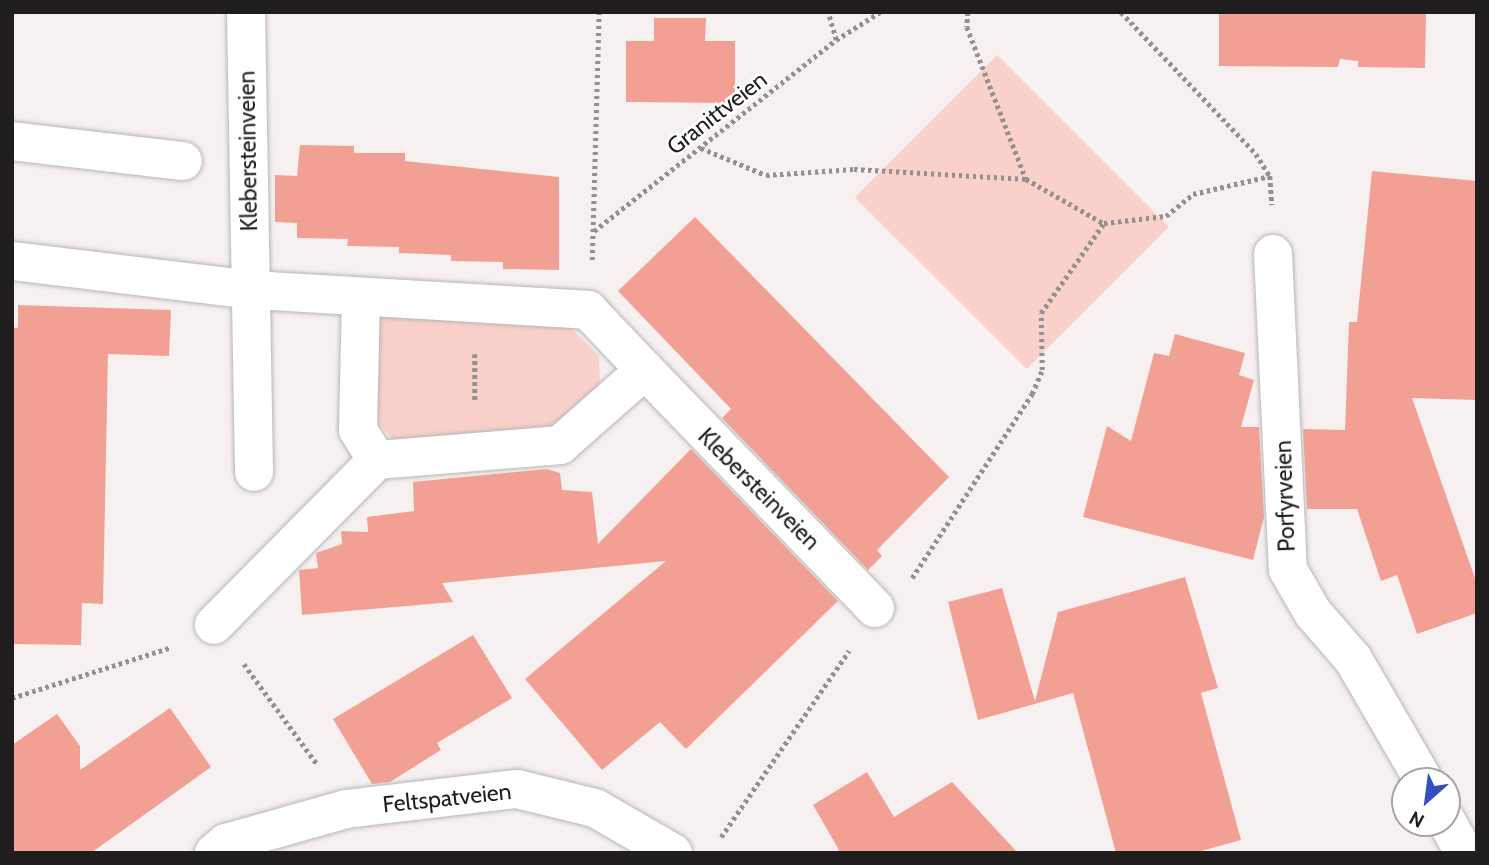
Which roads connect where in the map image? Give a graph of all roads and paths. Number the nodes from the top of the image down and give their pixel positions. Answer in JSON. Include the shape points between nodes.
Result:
{"nodes":[{"id":1,"x":246,"y":12,"type":"edge"},
{"id":2,"x":599,"y":12,"type":"edge"},
{"id":3,"x":828,"y":12,"type":"edge"},
{"id":4,"x":880,"y":12,"type":"edge"},
{"id":5,"x":968,"y":12,"type":"edge"},
{"id":6,"x":1121,"y":12,"type":"edge"},
{"id":7,"x":836,"y":40,"type":"junction"},
{"id":8,"x":12,"y":141,"type":"edge"},
{"id":9,"x":701,"y":148,"type":"junction"},
{"id":10,"x":183,"y":161,"type":"dead end"},
{"id":11,"x":1270,"y":176,"type":"junction"},
{"id":12,"x":1026,"y":180,"type":"junction"},
{"id":13,"x":1104,"y":223,"type":"junction"},
{"id":14,"x":594,"y":231,"type":"junction"},
{"id":15,"x":1273,"y":254,"type":"joint"},
{"id":16,"x":12,"y":261,"type":"edge"},
{"id":17,"x":253,"y":290,"type":"junction"},
{"id":18,"x":361,"y":297,"type":"junction"},
{"id":19,"x":473,"y":304,"type":"junction"},
{"id":20,"x":588,"y":310,"type":"junction"},
{"id":21,"x":645,"y":369,"type":"junction"},
{"id":22,"x":460,"y":456,"type":"junction"},
{"id":23,"x":377,"y":460,"type":"junction"},
{"id":24,"x":254,"y":472,"type":"dead end"},
{"id":25,"x":875,"y":608,"type":"junction"},
{"id":26,"x":214,"y":625,"type":"junction"},
{"id":27,"x":12,"y":698,"type":"edge"},
{"id":28,"x":1416,"y":767,"type":"edge"},
{"id":29,"x":346,"y":809,"type":"junction"},
{"id":30,"x":1455,"y":837,"type":"edge"},
{"id":31,"x":718,"y":842,"type":"dead end"},
{"id":32,"x":214,"y":853,"type":"edge"},
{"id":33,"x":673,"y":853,"type":"edge"},
{"id":34,"x":1464,"y":853,"type":"edge"}],
"edges":[{"from":1,"to":17,"type":"street","name":"Klebersteinveien"},
{"from":2,"to":14,"type":"path"},
{"from":3,"to":7,"type":"path"},
{"from":4,"to":7,"type":"path","name":"Granittveien"},
{"from":5,"to":12,"type":"path","via":[[967,27]]},
{"from":6,"to":11,"type":"path"},
{"from":7,"to":9,"type":"path","name":"Granittveien"},
{"from":8,"to":10,"type":"street"},
{"from":9,"to":12,"type":"path","via":[[766,175],[854,169]]},
{"from":9,"to":14,"type":"path","name":"Granittveien"},
{"from":11,"to":13,"type":"path","via":[[1193,194],[1166,216]]},
{"from":11,"to":15,"type":"path"},
{"from":12,"to":13,"type":"path"},
{"from":13,"to":25,"type":"path","via":[[1041,313],[1042,370],[1032,394],[900,596]]},
{"from":14,"to":20,"type":"path"},
{"from":15,"to":28,"type":"street","name":"Porfyrveien","via":[[1288,570],[1313,613],[1353,660]]},
{"from":16,"to":17,"type":"street"},
{"from":17,"to":18,"type":"street"},
{"from":17,"to":24,"type":"street","name":"Klebersteinveien"},
{"from":18,"to":19,"type":"street"},
{"from":18,"to":23,"type":"street","via":[[358,430]]},
{"from":19,"to":20,"type":"street"},
{"from":19,"to":22,"type":"path","via":[[475,407],[459,427]]},
{"from":20,"to":21,"type":"street","name":"Klebersteinveien"},
{"from":21,"to":22,"type":"street","via":[[560,445]]},
{"from":21,"to":25,"type":"street","name":"Klebersteinveien"},
{"from":22,"to":23,"type":"street"},
{"from":23,"to":26,"type":"street"},
{"from":25,"to":31,"type":"path","via":[[824,694]]},
{"from":26,"to":27,"type":"path","via":[[149,658]]},
{"from":26,"to":29,"type":"path"},
{"from":29,"to":32,"type":"street","name":"Feltspatveien","via":[[226,843]]},
{"from":29,"to":33,"type":"street","name":"Feltspatveien","via":[[539,791],[595,808]]},
{"from":30,"to":34,"type":"street"}]}
